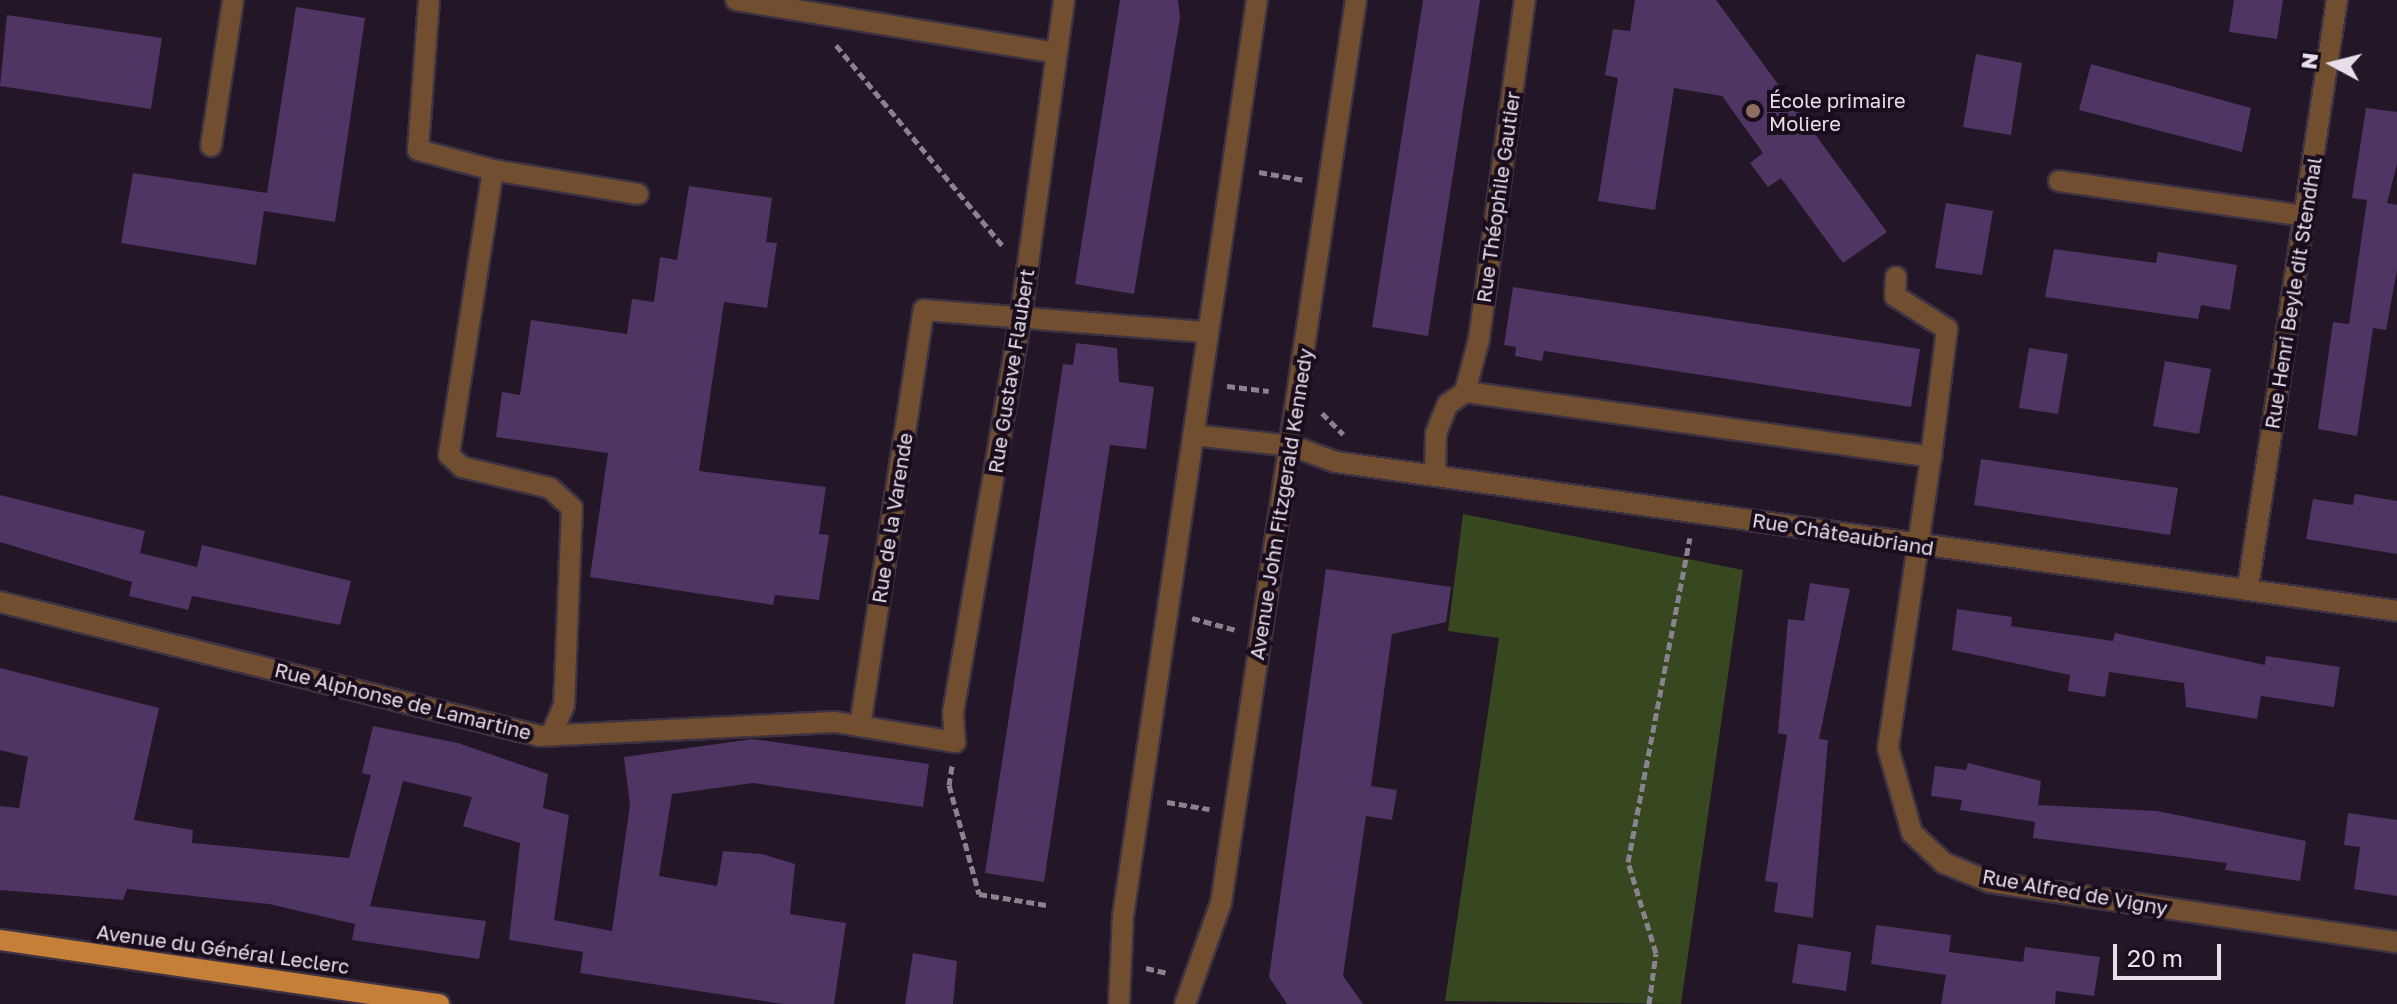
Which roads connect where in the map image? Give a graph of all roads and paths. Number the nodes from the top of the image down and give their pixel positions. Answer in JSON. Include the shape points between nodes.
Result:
{"nodes":[{"id":1,"x":233,"y":0,"type":"edge"},
{"id":2,"x":429,"y":0,"type":"edge"},
{"id":3,"x":736,"y":0,"type":"edge"},
{"id":4,"x":1064,"y":0,"type":"edge"},
{"id":5,"x":1257,"y":0,"type":"edge"},
{"id":6,"x":1356,"y":0,"type":"edge"},
{"id":7,"x":1525,"y":0,"type":"edge"},
{"id":8,"x":2337,"y":0,"type":"edge"},
{"id":9,"x":832,"y":16,"type":"junction"},
{"id":10,"x":1057,"y":53,"type":"junction"},
{"id":11,"x":211,"y":146,"type":"dead end"},
{"id":12,"x":1234,"y":169,"type":"junction"},
{"id":13,"x":493,"y":170,"type":"junction"},
{"id":14,"x":2059,"y":181,"type":"dead end"},
{"id":15,"x":1329,"y":184,"type":"junction"},
{"id":16,"x":638,"y":194,"type":"dead end"},
{"id":17,"x":2305,"y":216,"type":"junction"},
{"id":18,"x":1027,"y":275,"type":"junction"},
{"id":19,"x":1896,"y":277,"type":"dead end"},
{"id":20,"x":1021,"y":315,"type":"junction"},
{"id":21,"x":1204,"y":332,"type":"junction"},
{"id":22,"x":1199,"y":381,"type":"junction"},
{"id":23,"x":1271,"y":391,"type":"dead end"},
{"id":24,"x":1465,"y":392,"type":"junction"},
{"id":25,"x":1193,"y":435,"type":"junction"},
{"id":26,"x":1292,"y":446,"type":"junction"},
{"id":27,"x":1931,"y":457,"type":"junction"},
{"id":28,"x":1435,"y":476,"type":"junction"},
{"id":29,"x":1696,"y":509,"type":"junction"},
{"id":30,"x":1921,"y":547,"type":"junction"},
{"id":31,"x":2248,"y":587,"type":"junction"},
{"id":32,"x":0,"y":602,"type":"edge"},
{"id":33,"x":2397,"y":611,"type":"edge"},
{"id":34,"x":1171,"y":613,"type":"junction"},
{"id":35,"x":1258,"y":636,"type":"junction"},
{"id":36,"x":860,"y":726,"type":"junction"},
{"id":37,"x":551,"y":735,"type":"junction"},
{"id":38,"x":955,"y":742,"type":"junction"},
{"id":39,"x":1143,"y":797,"type":"junction"},
{"id":40,"x":1234,"y":814,"type":"junction"},
{"id":41,"x":1046,"y":905,"type":"dead end"},
{"id":42,"x":0,"y":940,"type":"edge"},
{"id":43,"x":2397,"y":942,"type":"edge"},
{"id":44,"x":1120,"y":964,"type":"junction"},
{"id":45,"x":1192,"y":977,"type":"junction"},
{"id":46,"x":439,"y":1004,"type":"edge"},
{"id":47,"x":1119,"y":1004,"type":"edge"},
{"id":48,"x":1185,"y":1004,"type":"edge"},
{"id":49,"x":1649,"y":1004,"type":"edge"}],
"edges":[{"from":1,"to":11,"type":"street"},
{"from":2,"to":13,"type":"street","via":[[418,150]]},
{"from":3,"to":9,"type":"street"},
{"from":4,"to":10,"type":"street","name":"Rue Gustave Flaubert"},
{"from":5,"to":12,"type":"street"},
{"from":6,"to":15,"type":"street","name":"Avenue John Fitzgerald Kennedy"},
{"from":7,"to":24,"type":"street","name":"Rue Théophile Gautier"},
{"from":8,"to":17,"type":"street","name":"Rue Henri Beyle dit Stendhal"},
{"from":9,"to":10,"type":"street"},
{"from":9,"to":18,"type":"path","via":[[833,41]]},
{"from":10,"to":18,"type":"street","name":"Rue Gustave Flaubert"},
{"from":12,"to":15,"type":"path"},
{"from":12,"to":21,"type":"street"},
{"from":13,"to":16,"type":"street"},
{"from":13,"to":37,"type":"street","via":[[449,455],[462,467],[550,488],[572,508],[564,705]]},
{"from":14,"to":17,"type":"street"},
{"from":15,"to":26,"type":"street","name":"Avenue John Fitzgerald Kennedy"},
{"from":17,"to":31,"type":"street","name":"Rue Henri Beyle dit Stendhal"},
{"from":18,"to":20,"type":"street","name":"Rue Gustave Flaubert"},
{"from":19,"to":27,"type":"street","name":"Rue Alfred de Vigny","via":[[1895,296],[1947,329]]},
{"from":20,"to":21,"type":"street"},
{"from":20,"to":36,"type":"street","name":"Rue de la Varende","via":[[924,310]]},
{"from":20,"to":38,"type":"street","name":"Rue Gustave Flaubert","via":[[953,713]]},
{"from":21,"to":22,"type":"street"},
{"from":22,"to":23,"type":"path"},
{"from":22,"to":25,"type":"street"},
{"from":24,"to":27,"type":"street"},
{"from":24,"to":28,"type":"street","via":[[1448,404],[1436,433]]},
{"from":25,"to":26,"type":"street","name":"Rue Châteaubriand"},
{"from":25,"to":34,"type":"street"},
{"from":26,"to":28,"type":"street","name":"Rue Châteaubriand","via":[[1336,462]]},
{"from":26,"to":35,"type":"street","name":"Avenue John Fitzgerald Kennedy"},
{"from":27,"to":30,"type":"street","name":"Rue Alfred de Vigny"},
{"from":28,"to":29,"type":"street","name":"Rue Châteaubriand"},
{"from":29,"to":30,"type":"street","name":"Rue Châteaubriand"},
{"from":29,"to":49,"type":"path","via":[[1628,862],[1656,953]]},
{"from":30,"to":31,"type":"street","name":"Rue Châteaubriand"},
{"from":30,"to":43,"type":"street","name":"Rue Alfred de Vigny","via":[[1888,748],[1912,833],[1944,863],[1990,882]]},
{"from":31,"to":33,"type":"street","name":"Rue Châteaubriand"},
{"from":32,"to":37,"type":"street","name":"Rue Alphonse de Lamartine"},
{"from":34,"to":35,"type":"path"},
{"from":34,"to":39,"type":"street"},
{"from":35,"to":40,"type":"street","name":"Avenue John Fitzgerald Kennedy"},
{"from":36,"to":37,"type":"street","name":"Rue Alphonse de Lamartine"},
{"from":36,"to":38,"type":"street","name":"Rue Alphonse de Lamartine"},
{"from":38,"to":41,"type":"path","via":[[949,785],[979,894]]},
{"from":39,"to":40,"type":"path"},
{"from":39,"to":44,"type":"street"},
{"from":40,"to":45,"type":"street","name":"Avenue John Fitzgerald Kennedy","via":[[1221,903]]},
{"from":42,"to":46,"type":"main road","name":"Avenue du Général Leclerc"},
{"from":44,"to":45,"type":"path"},
{"from":44,"to":47,"type":"street"},
{"from":45,"to":48,"type":"street","name":"Avenue John Fitzgerald Kennedy"}]}
